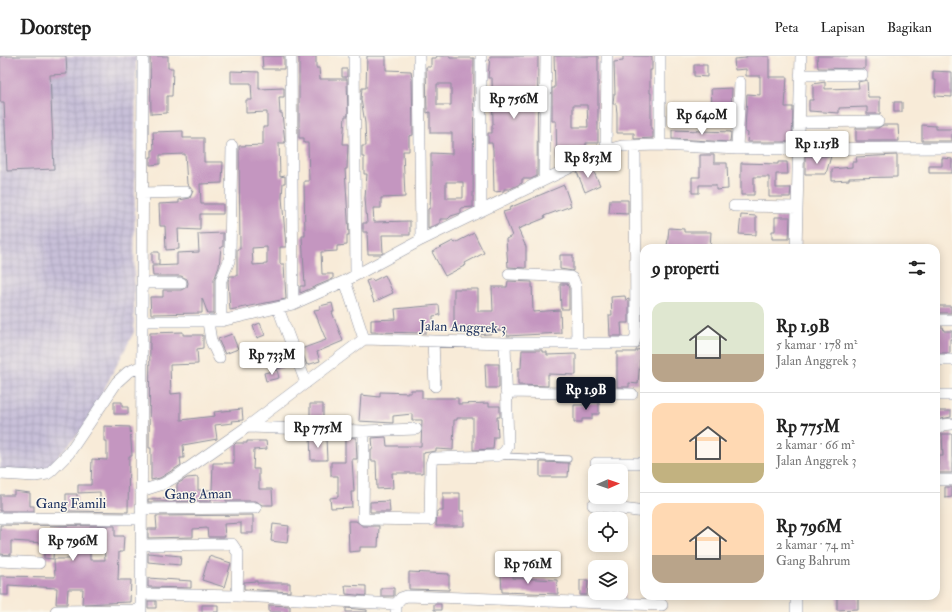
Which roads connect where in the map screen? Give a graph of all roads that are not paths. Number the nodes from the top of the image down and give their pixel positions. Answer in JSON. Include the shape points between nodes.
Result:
{"nodes":[{"id":1,"x":143,"y":56,"type":"edge"},
{"id":2,"x":291,"y":56,"type":"edge"},
{"id":3,"x":354,"y":56,"type":"edge"},
{"id":4,"x":419,"y":56,"type":"edge"},
{"id":5,"x":481,"y":56,"type":"edge"},
{"id":6,"x":546,"y":56,"type":"edge"},
{"id":7,"x":607,"y":56,"type":"edge"},
{"id":8,"x":660,"y":56,"type":"edge"},
{"id":9,"x":801,"y":56,"type":"edge"},
{"id":10,"x":800,"y":75,"type":"junction"},
{"id":11,"x":862,"y":75,"type":"dead end"},
{"id":12,"x":740,"y":82,"type":"dead end"},
{"id":13,"x":878,"y":121,"type":"dead end"},
{"id":14,"x":799,"y":122,"type":"junction"},
{"id":15,"x":660,"y":145,"type":"junction"},
{"id":16,"x":232,"y":146,"type":"dead end"},
{"id":17,"x":635,"y":146,"type":"junction"},
{"id":18,"x":799,"y":147,"type":"junction"},
{"id":19,"x":952,"y":148,"type":"edge"},
{"id":20,"x":737,"y":149,"type":"junction"},
{"id":21,"x":606,"y":150,"type":"junction"},
{"id":22,"x":544,"y":180,"type":"junction"},
{"id":23,"x":186,"y":192,"type":"dead end"},
{"id":24,"x":142,"y":193,"type":"junction"},
{"id":25,"x":734,"y":206,"type":"dead end"},
{"id":26,"x":797,"y":207,"type":"junction"},
{"id":27,"x":481,"y":210,"type":"junction"},
{"id":28,"x":421,"y":240,"type":"junction"},
{"id":29,"x":796,"y":244,"type":"edge"},
{"id":30,"x":509,"y":274,"type":"dead end"},
{"id":31,"x":356,"y":275,"type":"junction"},
{"id":32,"x":345,"y":281,"type":"junction"},
{"id":33,"x":142,"y":283,"type":"junction"},
{"id":34,"x":181,"y":283,"type":"dead end"},
{"id":35,"x":293,"y":304,"type":"junction"},
{"id":36,"x":278,"y":308,"type":"junction"},
{"id":37,"x":940,"y":320,"type":"edge"},
{"id":38,"x":952,"y":320,"type":"edge"},
{"id":39,"x":142,"y":321,"type":"junction"},
{"id":40,"x":220,"y":321,"type":"junction"},
{"id":41,"x":208,"y":322,"type":"junction"},
{"id":42,"x":364,"y":339,"type":"junction"},
{"id":43,"x":433,"y":341,"type":"junction"},
{"id":44,"x":577,"y":342,"type":"junction"},
{"id":45,"x":505,"y":343,"type":"junction"},
{"id":46,"x":219,"y":358,"type":"dead end"},
{"id":47,"x":940,"y":360,"type":"edge"},
{"id":48,"x":952,"y":360,"type":"edge"},
{"id":49,"x":142,"y":366,"type":"junction"},
{"id":50,"x":306,"y":383,"type":"junction"},
{"id":51,"x":435,"y":386,"type":"dead end"},
{"id":52,"x":506,"y":392,"type":"junction"},
{"id":53,"x":632,"y":394,"type":"dead end"},
{"id":54,"x":940,"y":395,"type":"edge"},
{"id":55,"x":952,"y":395,"type":"edge"},
{"id":56,"x":952,"y":424,"type":"edge"},
{"id":57,"x":940,"y":427,"type":"edge"},
{"id":58,"x":247,"y":428,"type":"junction"},
{"id":59,"x":416,"y":429,"type":"dead end"},
{"id":60,"x":364,"y":431,"type":"junction"},
{"id":61,"x":499,"y":456,"type":"junction"},
{"id":62,"x":568,"y":459,"type":"dead end"},
{"id":63,"x":640,"y":462,"type":"edge"},
{"id":64,"x":596,"y":463,"type":"dead end"},
{"id":65,"x":0,"y":474,"type":"edge"},
{"id":66,"x":940,"y":480,"type":"edge"},
{"id":67,"x":952,"y":480,"type":"edge"},
{"id":68,"x":141,"y":491,"type":"junction"},
{"id":69,"x":593,"y":505,"type":"dead end"},
{"id":70,"x":256,"y":508,"type":"dead end"},
{"id":71,"x":640,"y":511,"type":"edge"},
{"id":72,"x":141,"y":514,"type":"junction"},
{"id":73,"x":0,"y":518,"type":"edge"},
{"id":74,"x":141,"y":545,"type":"junction"},
{"id":75,"x":0,"y":561,"type":"edge"},
{"id":76,"x":40,"y":563,"type":"dead end"},
{"id":77,"x":141,"y":594,"type":"junction"},
{"id":78,"x":237,"y":596,"type":"junction"},
{"id":79,"x":796,"y":600,"type":"edge"},
{"id":80,"x":662,"y":605,"type":"dead end"},
{"id":81,"x":396,"y":608,"type":"edge"},
{"id":82,"x":56,"y":611,"type":"dead end"},
{"id":83,"x":140,"y":611,"type":"edge"},
{"id":84,"x":796,"y":612,"type":"edge"}],
"edges":[{"from":1,"to":24,"type":"street"},
{"from":2,"to":35,"type":"street"},
{"from":3,"to":31,"type":"street"},
{"from":4,"to":28,"type":"street"},
{"from":5,"to":27,"type":"street"},
{"from":6,"to":22,"type":"street"},
{"from":7,"to":21,"type":"street"},
{"from":8,"to":15,"type":"street"},
{"from":9,"to":10,"type":"street"},
{"from":10,"to":11,"type":"street"},
{"from":10,"to":14,"type":"street"},
{"from":12,"to":20,"type":"street"},
{"from":13,"to":14,"type":"street"},
{"from":14,"to":18,"type":"street"},
{"from":15,"to":17,"type":"street"},
{"from":15,"to":20,"type":"street"},
{"from":16,"to":40,"type":"street","via":[[230,254],[221,280]]},
{"from":17,"to":21,"type":"street"},
{"from":17,"to":44,"type":"street","name":"Jalan Anggrek 3","via":[[636,339],[632,344]]},
{"from":18,"to":19,"type":"street"},
{"from":18,"to":20,"type":"street"},
{"from":18,"to":26,"type":"street"},
{"from":21,"to":22,"type":"street"},
{"from":22,"to":27,"type":"street"},
{"from":23,"to":24,"type":"street"},
{"from":24,"to":33,"type":"street"},
{"from":25,"to":26,"type":"street"},
{"from":26,"to":29,"type":"street"},
{"from":27,"to":28,"type":"street"},
{"from":28,"to":31,"type":"street"},
{"from":30,"to":44,"type":"street","via":[[573,279],[576,287]]},
{"from":31,"to":32,"type":"street"},
{"from":32,"to":35,"type":"street"},
{"from":32,"to":42,"type":"street"},
{"from":33,"to":34,"type":"street"},
{"from":33,"to":39,"type":"street"},
{"from":35,"to":36,"type":"street"},
{"from":36,"to":40,"type":"street"},
{"from":36,"to":50,"type":"street"},
{"from":37,"to":38,"type":"street"},
{"from":39,"to":41,"type":"street"},
{"from":39,"to":49,"type":"street"},
{"from":40,"to":41,"type":"street"},
{"from":41,"to":46,"type":"street","via":[[211,341]]},
{"from":42,"to":43,"type":"street","name":"Jalan Anggrek 3"},
{"from":42,"to":50,"type":"street"},
{"from":43,"to":45,"type":"street","name":"Jalan Anggrek 3"},
{"from":43,"to":51,"type":"street"},
{"from":44,"to":45,"type":"street","name":"Jalan Anggrek 3"},
{"from":45,"to":52,"type":"street"},
{"from":47,"to":48,"type":"street"},
{"from":49,"to":65,"type":"street","via":[[128,372],[117,382],[69,453],[51,471],[35,476]]},
{"from":49,"to":68,"type":"street"},
{"from":50,"to":58,"type":"street"},
{"from":52,"to":53,"type":"street"},
{"from":52,"to":61,"type":"street","via":[[508,446]]},
{"from":54,"to":55,"type":"street"},
{"from":56,"to":57,"type":"street"},
{"from":58,"to":60,"type":"street"},
{"from":58,"to":68,"type":"street","via":[[172,480]]},
{"from":59,"to":60,"type":"street"},
{"from":60,"to":61,"type":"street","via":[[364,520],[429,520],[433,458]]},
{"from":61,"to":62,"type":"lane"},
{"from":63,"to":64,"type":"street"},
{"from":66,"to":67,"type":"street"},
{"from":68,"to":72,"type":"street"},
{"from":69,"to":71,"type":"street"},
{"from":70,"to":72,"type":"street","name":"Gang Aman"},
{"from":72,"to":73,"type":"street","name":"Gang Famili"},
{"from":72,"to":74,"type":"street"},
{"from":74,"to":77,"type":"street"},
{"from":74,"to":78,"type":"street","via":[[232,544],[238,553]]},
{"from":75,"to":76,"type":"street"},
{"from":77,"to":78,"type":"street"},
{"from":77,"to":83,"type":"street"},
{"from":78,"to":81,"type":"street"},
{"from":79,"to":84,"type":"street"},
{"from":80,"to":81,"type":"street","via":[[407,596],[401,598]]},
{"from":82,"to":83,"type":"street"}]}
